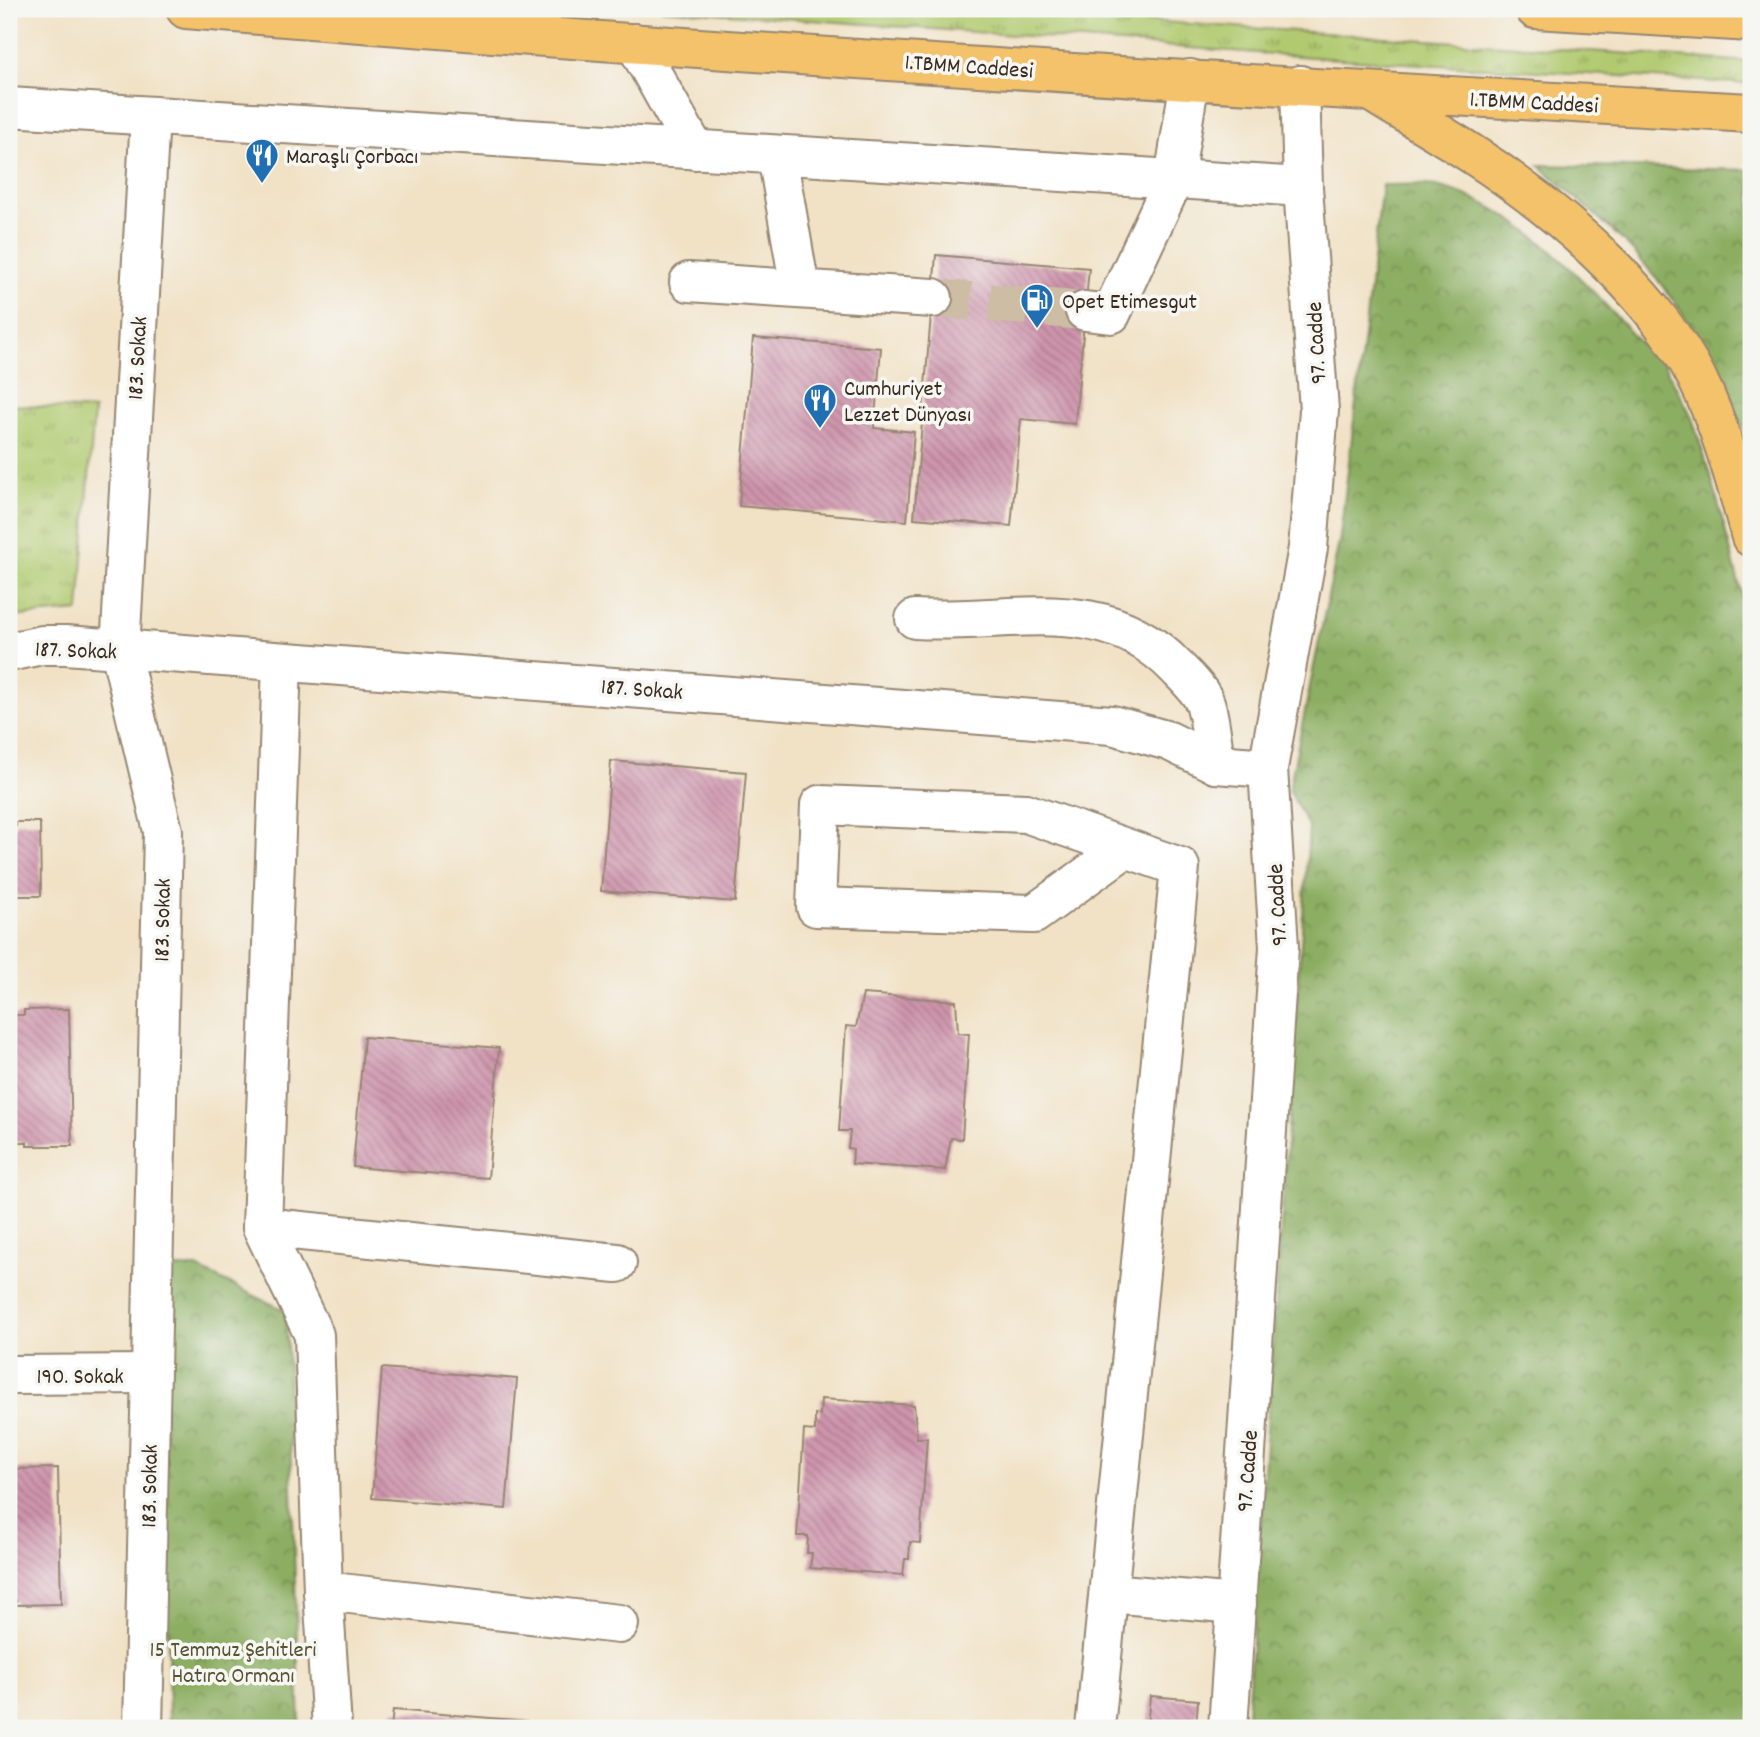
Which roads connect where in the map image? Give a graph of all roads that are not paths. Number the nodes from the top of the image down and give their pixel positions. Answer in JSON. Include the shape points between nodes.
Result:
{"nodes":[{"id":1,"x":186,"y":9,"type":"edge"},
{"id":2,"x":1535,"y":9,"type":"edge"},
{"id":3,"x":1751,"y":22,"type":"edge"},
{"id":4,"x":635,"y":43,"type":"junction"},
{"id":5,"x":1190,"y":79,"type":"junction"},
{"id":6,"x":1300,"y":85,"type":"junction"},
{"id":7,"x":1371,"y":92,"type":"junction"},
{"id":8,"x":9,"y":107,"type":"edge"},
{"id":9,"x":1751,"y":113,"type":"edge"},
{"id":10,"x":150,"y":117,"type":"junction"},
{"id":11,"x":695,"y":150,"type":"junction"},
{"id":12,"x":777,"y":155,"type":"junction"},
{"id":13,"x":1174,"y":179,"type":"junction"},
{"id":14,"x":1303,"y":187,"type":"junction"},
{"id":15,"x":689,"y":282,"type":"dead end"},
{"id":16,"x":800,"y":289,"type":"junction"},
{"id":17,"x":933,"y":298,"type":"tunnel mouth"},
{"id":18,"x":1085,"y":311,"type":"tunnel mouth"},
{"id":19,"x":1751,"y":537,"type":"edge"},
{"id":20,"x":915,"y":619,"type":"dead end"},
{"id":21,"x":120,"y":650,"type":"junction"},
{"id":22,"x":9,"y":652,"type":"edge"},
{"id":23,"x":282,"y":662,"type":"junction"},
{"id":24,"x":1216,"y":764,"type":"junction"},
{"id":25,"x":1269,"y":768,"type":"junction"},
{"id":26,"x":1124,"y":849,"type":"junction"},
{"id":27,"x":262,"y":1227,"type":"junction"},
{"id":28,"x":617,"y":1263,"type":"dead end"},
{"id":29,"x":150,"y":1374,"type":"junction"},
{"id":30,"x":9,"y":1375,"type":"edge"},
{"id":31,"x":323,"y":1591,"type":"junction"},
{"id":32,"x":1109,"y":1593,"type":"junction"},
{"id":33,"x":1237,"y":1604,"type":"junction"},
{"id":34,"x":619,"y":1624,"type":"dead end"},
{"id":35,"x":143,"y":1728,"type":"edge"},
{"id":36,"x":332,"y":1728,"type":"edge"},
{"id":37,"x":1095,"y":1728,"type":"edge"},
{"id":38,"x":1228,"y":1728,"type":"edge"}],
"edges":[{"from":1,"to":4,"type":"main road","name":"1.TBMM Caddesi"},
{"from":2,"to":3,"type":"main road"},
{"from":4,"to":5,"type":"main road","name":"1.TBMM Caddesi"},
{"from":4,"to":11,"type":"street"},
{"from":5,"to":6,"type":"main road","name":"1.TBMM Caddesi"},
{"from":5,"to":13,"type":"street"},
{"from":6,"to":7,"type":"main road","name":"1.TBMM Caddesi"},
{"from":6,"to":14,"type":"street","name":"97. Cadde"},
{"from":7,"to":9,"type":"main road","name":"1.TBMM Caddesi"},
{"from":7,"to":19,"type":"main road","via":[[1510,180],[1596,252],[1656,317],[1695,376],[1723,444]]},
{"from":8,"to":10,"type":"street"},
{"from":10,"to":11,"type":"street"},
{"from":10,"to":21,"type":"street","name":"183. Sokak"},
{"from":11,"to":12,"type":"street"},
{"from":12,"to":13,"type":"street"},
{"from":12,"to":16,"type":"street"},
{"from":13,"to":14,"type":"street"},
{"from":13,"to":18,"type":"street","via":[[1111,314]]},
{"from":14,"to":25,"type":"street","name":"97. Cadde","via":[[1319,410],[1308,548]]},
{"from":15,"to":16,"type":"street"},
{"from":16,"to":17,"type":"street"},
{"from":20,"to":24,"type":"street","via":[[958,622],[1043,614],[1086,618],[1123,630],[1161,651],[1206,704]]},
{"from":21,"to":22,"type":"street","name":"187. Sokak","via":[[41,645]]},
{"from":21,"to":23,"type":"street","name":"187. Sokak"},
{"from":21,"to":29,"type":"street","name":"183. Sokak","via":[[163,831]]},
{"from":23,"to":24,"type":"street","name":"187. Sokak","via":[[1112,725],[1169,741]]},
{"from":23,"to":27,"type":"street"},
{"from":24,"to":25,"type":"street","name":"187. Sokak"},
{"from":25,"to":33,"type":"street","name":"97. Cadde","via":[[1279,947]]},
{"from":26,"to":26,"type":"street","via":[[1034,914],[816,907],[820,805],[1026,813]]},
{"from":26,"to":32,"type":"street","via":[[1180,867]]},
{"from":27,"to":28,"type":"street"},
{"from":27,"to":31,"type":"street","via":[[314,1335]]},
{"from":29,"to":30,"type":"street","name":"190. Sokak"},
{"from":29,"to":35,"type":"street","name":"183. Sokak"},
{"from":31,"to":34,"type":"street"},
{"from":31,"to":36,"type":"street"},
{"from":32,"to":33,"type":"street"},
{"from":32,"to":37,"type":"street"},
{"from":33,"to":38,"type":"street","name":"97. Cadde"}]}
